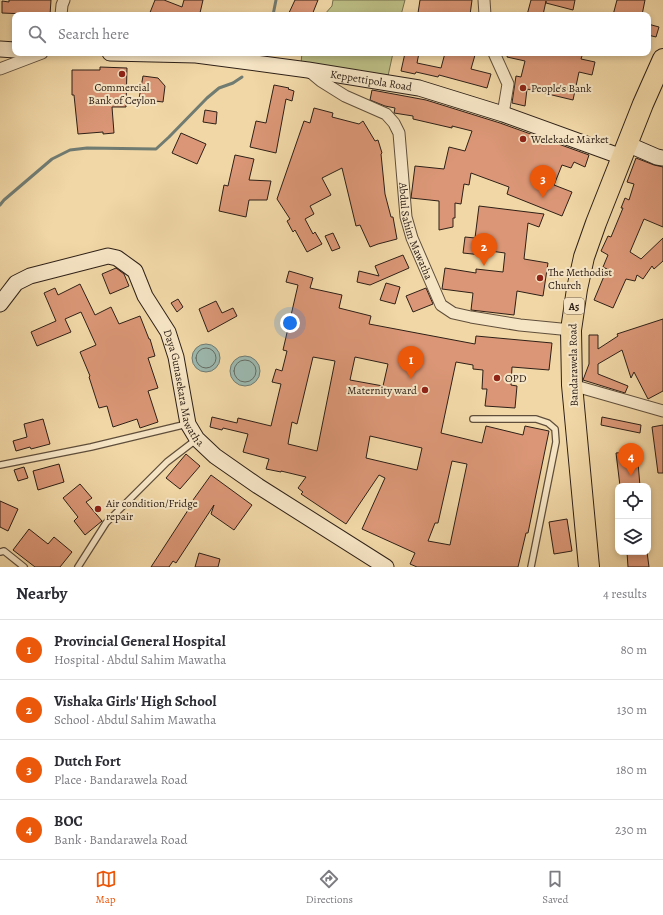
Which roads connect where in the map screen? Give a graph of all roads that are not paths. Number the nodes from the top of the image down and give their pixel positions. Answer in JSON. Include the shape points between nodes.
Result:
{"nodes":[{"id":1,"x":64,"y":0,"type":"edge"},
{"id":2,"x":484,"y":0,"type":"edge"},
{"id":3,"x":61,"y":12,"type":"edge"},
{"id":4,"x":485,"y":12,"type":"edge"},
{"id":5,"x":0,"y":49,"type":"edge"},
{"id":6,"x":12,"y":50,"type":"edge"},
{"id":7,"x":34,"y":56,"type":"edge"},
{"id":8,"x":203,"y":56,"type":"edge"},
{"id":9,"x":495,"y":56,"type":"edge"},
{"id":10,"x":663,"y":59,"type":"edge"},
{"id":11,"x":0,"y":69,"type":"edge"},
{"id":12,"x":308,"y":70,"type":"junction"},
{"id":13,"x":502,"y":114,"type":"junction"},
{"id":14,"x":625,"y":151,"type":"junction"},
{"id":15,"x":663,"y":158,"type":"edge"},
{"id":16,"x":0,"y":304,"type":"edge"},
{"id":17,"x":570,"y":330,"type":"junction"},
{"id":18,"x":572,"y":385,"type":"junction"},
{"id":19,"x":663,"y":411,"type":"edge"},
{"id":20,"x":473,"y":419,"type":"dead end"},
{"id":21,"x":188,"y":424,"type":"junction"},
{"id":22,"x":197,"y":439,"type":"junction"},
{"id":23,"x":0,"y":465,"type":"edge"},
{"id":24,"x":0,"y":552,"type":"edge"},
{"id":25,"x":24,"y":567,"type":"edge"},
{"id":26,"x":78,"y":567,"type":"edge"},
{"id":27,"x":386,"y":567,"type":"edge"},
{"id":28,"x":531,"y":567,"type":"edge"},
{"id":29,"x":589,"y":567,"type":"edge"}],
"edges":[{"from":1,"to":3,"type":"street"},
{"from":2,"to":4,"type":"street"},
{"from":5,"to":6,"type":"street"},
{"from":7,"to":11,"type":"street"},
{"from":8,"to":12,"type":"street","name":"Keppettipola Road"},
{"from":9,"to":13,"type":"street","via":[[508,84]]},
{"from":10,"to":14,"type":"highway","name":"Bandarawela Road","number":"A5"},
{"from":12,"to":13,"type":"street","name":"Keppettipola Road","via":[[419,88]]},
{"from":12,"to":17,"type":"street","name":"Abdul Sahim Mawatha","via":[[345,96],[386,114],[394,122],[399,133],[406,217],[412,238],[441,305],[453,313],[471,317]]},
{"from":13,"to":14,"type":"street","name":"Keppettipola Road"},
{"from":14,"to":15,"type":"street","name":"Keppettipola Road"},
{"from":14,"to":17,"type":"highway","name":"Bandarawela Road","number":"A5","via":[[584,257]]},
{"from":16,"to":21,"type":"street","name":"Daya Gunasekara Mawatha","via":[[16,283],[30,276],[108,256],[117,258],[135,271],[145,296],[168,332],[176,357]]},
{"from":17,"to":18,"type":"highway","name":"Bandarawela Road","number":"A5"},
{"from":18,"to":19,"type":"street"},
{"from":18,"to":29,"type":"highway","name":"Bandarawela Road","number":"A5"},
{"from":20,"to":28,"type":"lane","via":[[536,419],[548,423],[555,429],[556,442]]},
{"from":21,"to":22,"type":"street","name":"Daya Gunasekara Mawatha"},
{"from":21,"to":23,"type":"lane"},
{"from":22,"to":26,"type":"lane","via":[[167,462],[106,524]]},
{"from":22,"to":27,"type":"street","name":"Daya Gunasekara Mawatha","via":[[215,456],[258,486]]},
{"from":24,"to":25,"type":"lane","via":[[4,551]]}]}
